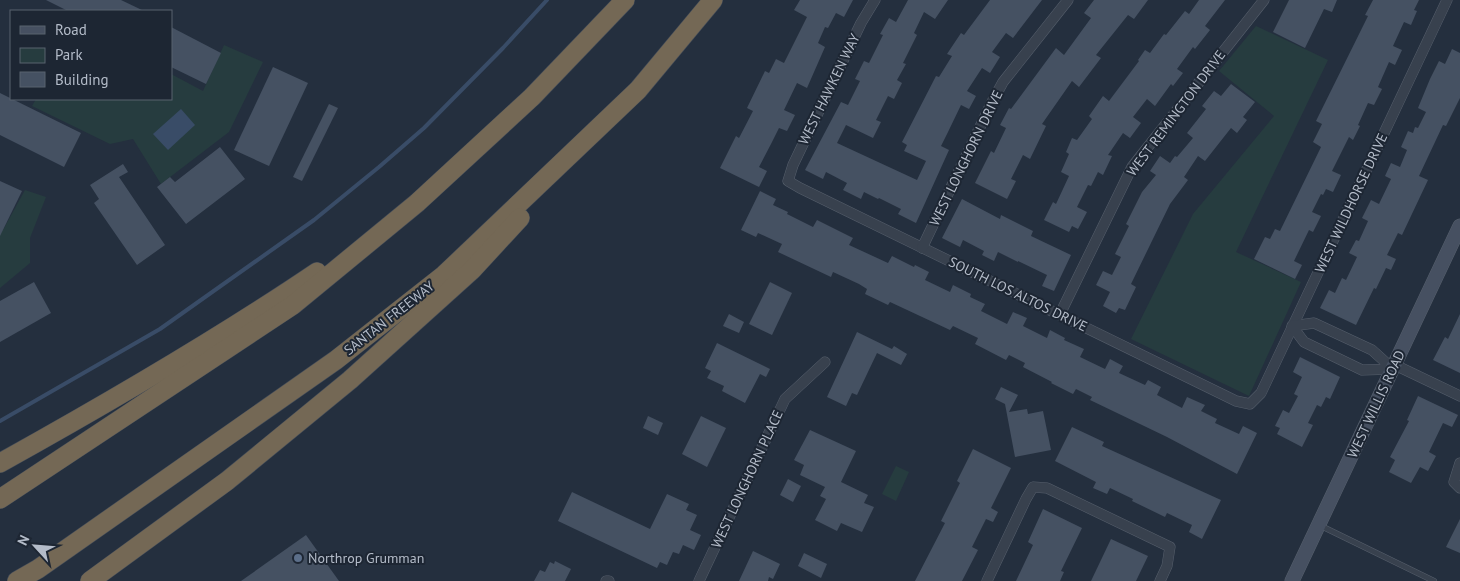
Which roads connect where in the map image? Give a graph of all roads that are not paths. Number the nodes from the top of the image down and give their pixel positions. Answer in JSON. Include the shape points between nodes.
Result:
{"nodes":[{"id":1,"x":625,"y":0,"type":"edge"},
{"id":2,"x":713,"y":0,"type":"edge"},
{"id":3,"x":875,"y":0,"type":"edge"},
{"id":4,"x":1068,"y":0,"type":"edge"},
{"id":5,"x":1264,"y":0,"type":"edge"},
{"id":6,"x":1447,"y":0,"type":"edge"},
{"id":7,"x":638,"y":90,"type":"junction"},
{"id":8,"x":788,"y":181,"type":"joint"},
{"id":9,"x":417,"y":203,"type":"junction"},
{"id":10,"x":1460,"y":226,"type":"edge"},
{"id":11,"x":922,"y":248,"type":"junction"},
{"id":12,"x":1060,"y":314,"type":"junction"},
{"id":13,"x":1292,"y":326,"type":"junction"},
{"id":14,"x":826,"y":362,"type":"dead end"},
{"id":15,"x":1394,"y":367,"type":"junction"},
{"id":16,"x":1460,"y":396,"type":"edge"},
{"id":17,"x":1250,"y":404,"type":"joint"},
{"id":18,"x":0,"y":463,"type":"edge"},
{"id":19,"x":1460,"y":463,"type":"edge"},
{"id":20,"x":1457,"y":485,"type":"edge"},
{"id":21,"x":0,"y":499,"type":"edge"},
{"id":22,"x":1319,"y":525,"type":"junction"},
{"id":23,"x":17,"y":581,"type":"edge"},
{"id":24,"x":90,"y":581,"type":"edge"},
{"id":25,"x":699,"y":581,"type":"edge"},
{"id":26,"x":987,"y":581,"type":"edge"},
{"id":27,"x":1160,"y":581,"type":"edge"},
{"id":28,"x":1292,"y":581,"type":"edge"},
{"id":29,"x":1434,"y":581,"type":"edge"}],
"edges":[{"from":1,"to":9,"type":"highway","via":[[532,98]]},
{"from":2,"to":7,"type":"highway","name":"SANTAN FREEWAY"},
{"from":3,"to":8,"type":"street","name":"WEST HAWKEN WAY","via":[[861,22]]},
{"from":4,"to":11,"type":"street","name":"WEST LONGHORN DRIVE","via":[[1003,82]]},
{"from":5,"to":12,"type":"street","name":"WEST REMINGTON DRIVE","via":[[1132,167]]},
{"from":6,"to":13,"type":"street","name":"WEST WILDHORSE DRIVE"},
{"from":7,"to":23,"type":"highway","name":"SANTAN FREEWAY","via":[[444,274],[336,360]]},
{"from":7,"to":24,"type":"highway","via":[[472,270],[350,380],[226,481]]},
{"from":8,"to":11,"type":"street","name":"SOUTH LOS ALTOS DRIVE"},
{"from":9,"to":18,"type":"highway","via":[[260,310]]},
{"from":9,"to":21,"type":"highway","via":[[293,305]]},
{"from":10,"to":15,"type":"street","name":"WEST WILLIS ROAD"},
{"from":11,"to":12,"type":"street","name":"SOUTH LOS ALTOS DRIVE"},
{"from":12,"to":17,"type":"street","name":"SOUTH LOS ALTOS DRIVE","via":[[1236,401]]},
{"from":13,"to":15,"type":"street","via":[[1319,325],[1372,350]]},
{"from":13,"to":15,"type":"street","via":[[1304,342],[1362,370]]},
{"from":13,"to":17,"type":"street","name":"WEST WILDHORSE DRIVE","via":[[1261,393]]},
{"from":14,"to":25,"type":"street","name":"WEST LONGHORN PLACE","via":[[785,399]]},
{"from":15,"to":16,"type":"street"},
{"from":15,"to":22,"type":"street","name":"WEST WILLIS ROAD"},
{"from":19,"to":20,"type":"street"},
{"from":22,"to":28,"type":"street","name":"WEST WILLIS ROAD"},
{"from":22,"to":29,"type":"lane"},
{"from":26,"to":27,"type":"street","via":[[1033,487],[1047,488],[1170,547]]}]}
